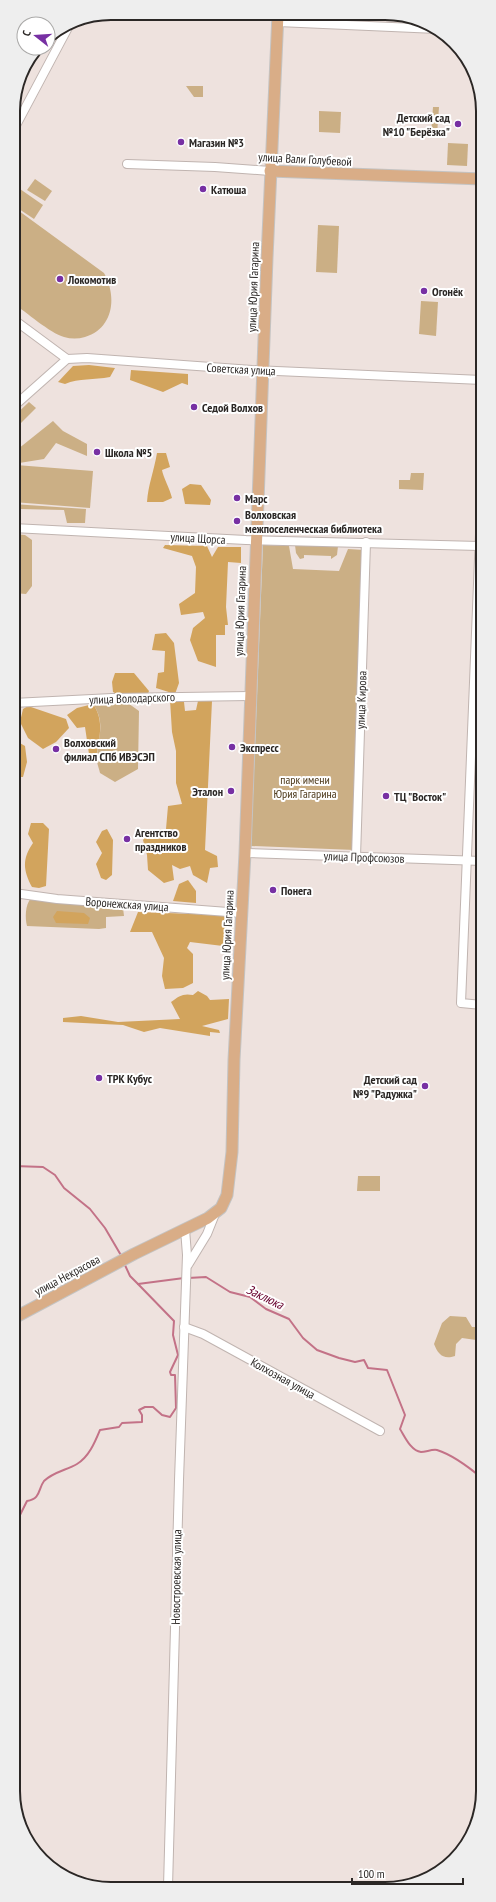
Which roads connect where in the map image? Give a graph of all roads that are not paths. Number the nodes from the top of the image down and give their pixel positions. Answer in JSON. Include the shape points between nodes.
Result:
{"nodes":[{"id":1,"x":278,"y":20,"type":"edge"},
{"id":2,"x":307,"y":20,"type":"edge"},
{"id":3,"x":422,"y":28,"type":"edge"},
{"id":4,"x":65,"y":33,"type":"edge"},
{"id":5,"x":20,"y":113,"type":"edge"},
{"id":6,"x":126,"y":164,"type":"dead end"},
{"id":7,"x":270,"y":171,"type":"junction"},
{"id":8,"x":476,"y":179,"type":"edge"},
{"id":9,"x":20,"y":324,"type":"edge"},
{"id":10,"x":68,"y":359,"type":"junction"},
{"id":11,"x":263,"y":371,"type":"junction"},
{"id":12,"x":476,"y":380,"type":"edge"},
{"id":13,"x":20,"y":401,"type":"edge"},
{"id":14,"x":20,"y":528,"type":"edge"},
{"id":15,"x":256,"y":541,"type":"junction"},
{"id":16,"x":366,"y":542,"type":"junction"},
{"id":17,"x":476,"y":546,"type":"edge"},
{"id":18,"x":476,"y":618,"type":"edge"},
{"id":19,"x":250,"y":696,"type":"junction"},
{"id":20,"x":20,"y":703,"type":"edge"},
{"id":21,"x":245,"y":853,"type":"junction"},
{"id":22,"x":356,"y":857,"type":"junction"},
{"id":23,"x":466,"y":860,"type":"junction"},
{"id":24,"x":476,"y":861,"type":"edge"},
{"id":25,"x":20,"y":894,"type":"edge"},
{"id":26,"x":241,"y":913,"type":"junction"},
{"id":27,"x":476,"y":1005,"type":"edge"},
{"id":28,"x":218,"y":1210,"type":"junction"},
{"id":29,"x":185,"y":1229,"type":"junction"},
{"id":30,"x":186,"y":1267,"type":"junction"},
{"id":31,"x":20,"y":1315,"type":"edge"},
{"id":32,"x":184,"y":1327,"type":"junction"},
{"id":33,"x":380,"y":1431,"type":"dead end"},
{"id":34,"x":168,"y":1882,"type":"edge"}],
"edges":[{"from":1,"to":7,"type":"main road","name":"улица Юрия Гагарина"},
{"from":2,"to":3,"type":"street"},
{"from":4,"to":5,"type":"street"},
{"from":6,"to":7,"type":"street","name":"улица Вали Голубевой"},
{"from":7,"to":8,"type":"main road","name":"улица Вали Голубевой"},
{"from":7,"to":11,"type":"main road","name":"улица Юрия Гагарина"},
{"from":9,"to":10,"type":"street"},
{"from":10,"to":11,"type":"street","name":"Советская улица","via":[[87,358]]},
{"from":10,"to":13,"type":"street"},
{"from":11,"to":12,"type":"street","name":"Советская улица"},
{"from":11,"to":15,"type":"main road","name":"улица Юрия Гагарина"},
{"from":14,"to":15,"type":"street","name":"улица Щорса"},
{"from":15,"to":16,"type":"street","name":"улица Щорса"},
{"from":15,"to":19,"type":"main road","name":"улица Юрия Гагарина"},
{"from":16,"to":17,"type":"street","name":"улица Щорса"},
{"from":16,"to":22,"type":"street","name":"улица Кирова"},
{"from":18,"to":23,"type":"street"},
{"from":19,"to":20,"type":"street","name":"улица Володарского"},
{"from":19,"to":21,"type":"main road","name":"улица Юрия Гагарина"},
{"from":21,"to":22,"type":"street","name":"улица Профсоюзов"},
{"from":21,"to":26,"type":"main road","name":"улица Юрия Гагарина"},
{"from":22,"to":23,"type":"street","name":"улица Профсоюзов"},
{"from":23,"to":24,"type":"street","name":"улица Профсоюзов"},
{"from":23,"to":27,"type":"street","via":[[461,1004]]},
{"from":25,"to":26,"type":"street","name":"Воронежская улица"},
{"from":26,"to":28,"type":"main road","name":"улица Юрия Гагарина","via":[[231,1158],[227,1195]]},
{"from":28,"to":29,"type":"main road"},
{"from":28,"to":30,"type":"street","via":[[207,1234]]},
{"from":29,"to":30,"type":"street","name":"Новостроевская улица"},
{"from":29,"to":31,"type":"main road","name":"улица Некрасова"},
{"from":30,"to":32,"type":"street","name":"Новостроевская улица"},
{"from":32,"to":33,"type":"street","name":"Колхозная улица","via":[[203,1334]]},
{"from":32,"to":34,"type":"street","name":"Новостроевская улица"}]}
